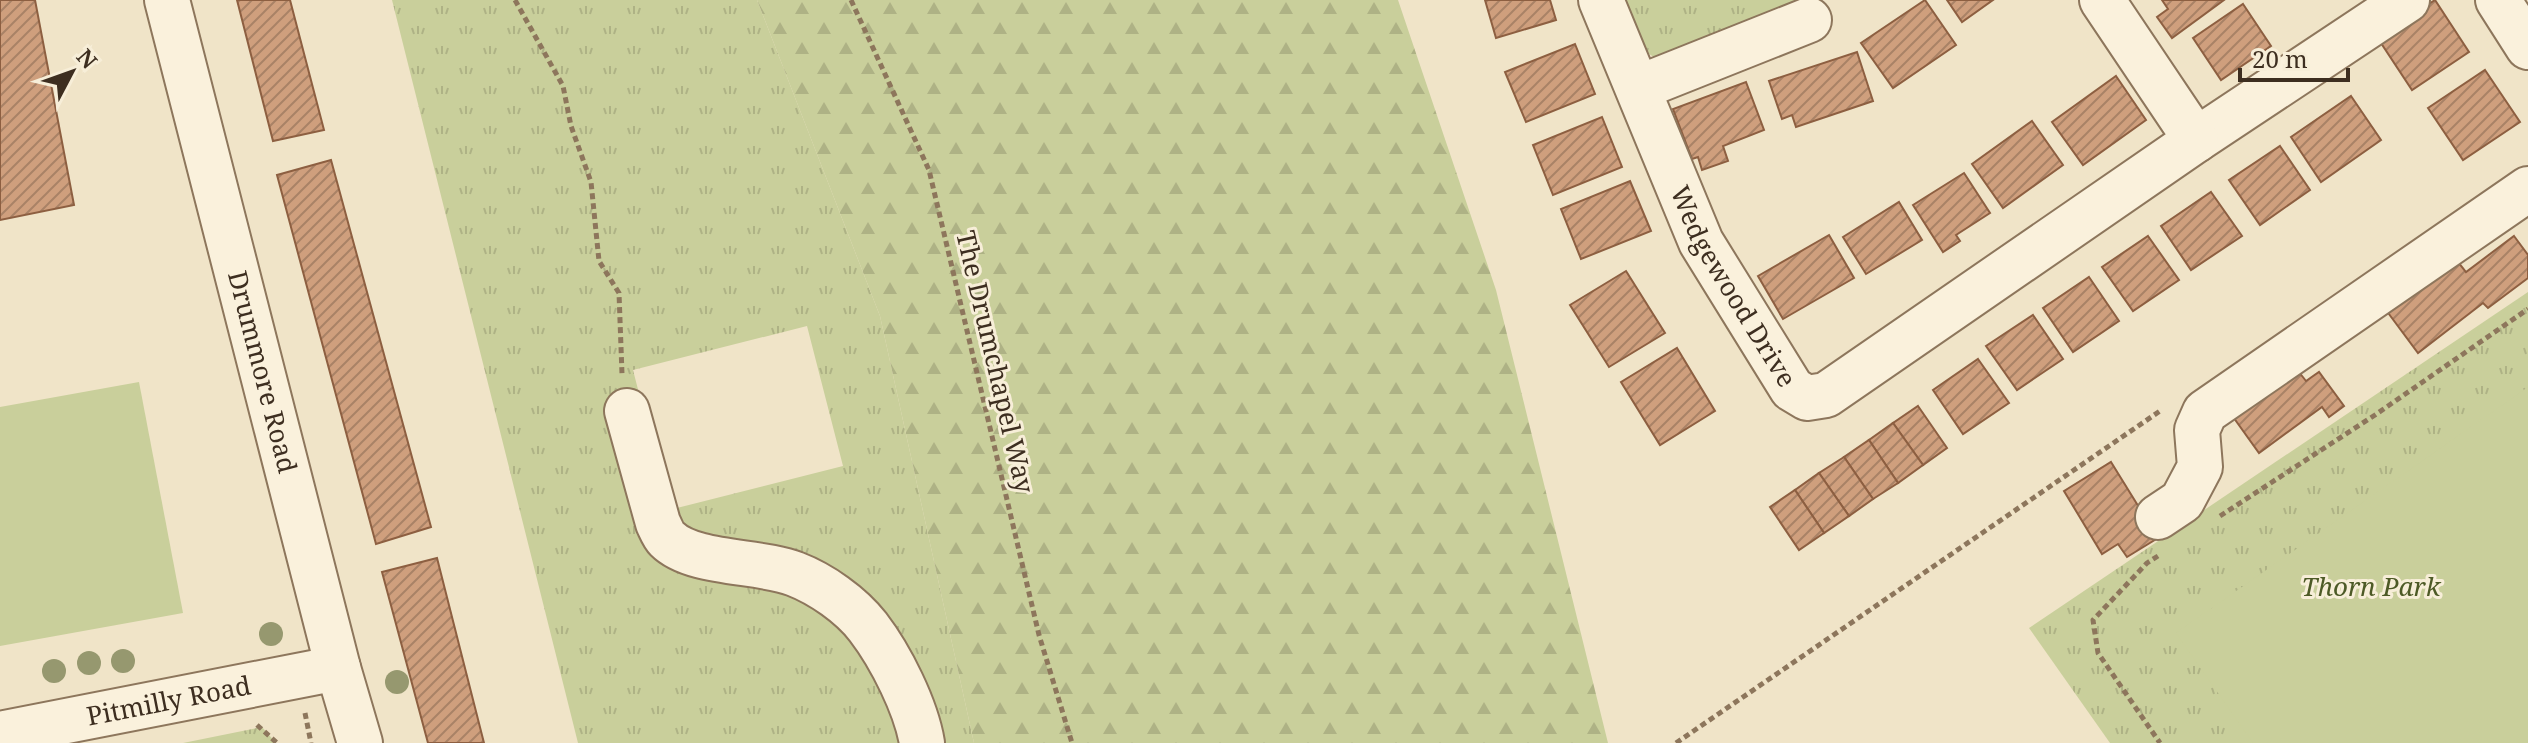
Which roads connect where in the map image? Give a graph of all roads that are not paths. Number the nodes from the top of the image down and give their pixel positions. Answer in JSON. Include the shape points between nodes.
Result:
{"nodes":[{"id":1,"x":167,"y":0,"type":"edge"},
{"id":2,"x":1601,"y":0,"type":"edge"},
{"id":3,"x":2102,"y":0,"type":"edge"},
{"id":4,"x":2407,"y":0,"type":"edge"},
{"id":5,"x":2498,"y":0,"type":"edge"},
{"id":6,"x":1809,"y":20,"type":"dead end"},
{"id":7,"x":2527,"y":42,"type":"edge"},
{"id":8,"x":1638,"y":88,"type":"junction"},
{"id":9,"x":2196,"y":140,"type":"junction"},
{"id":10,"x":2528,"y":189,"type":"edge"},
{"id":11,"x":627,"y":411,"type":"road end"},
{"id":12,"x":2159,"y":536,"type":"road end"},
{"id":13,"x":338,"y":668,"type":"junction"},
{"id":14,"x":0,"y":734,"type":"edge"},
{"id":15,"x":360,"y":743,"type":"edge"},
{"id":16,"x":922,"y":743,"type":"edge"}],
"edges":[{"from":1,"to":13,"type":"street","name":"Drummore Road"},
{"from":2,"to":8,"type":"street","name":"Wedgewood Drive"},
{"from":3,"to":9,"type":"street"},
{"from":4,"to":9,"type":"street","name":"Wedgewood Drive"},
{"from":5,"to":7,"type":"street"},
{"from":6,"to":8,"type":"street"},
{"from":8,"to":9,"type":"street","name":"Wedgewood Drive","via":[[1701,242],[1792,389],[1807,398],[1826,395]]},
{"from":10,"to":12,"type":"street","via":[[2205,412],[2197,430],[2200,467]]},
{"from":11,"to":16,"type":"street","via":[[667,539],[695,555],[793,573],[826,590],[867,626],[893,668]]},
{"from":13,"to":14,"type":"street","name":"Pitmilly Road"},
{"from":13,"to":15,"type":"street","name":"Drummore Road"}]}
